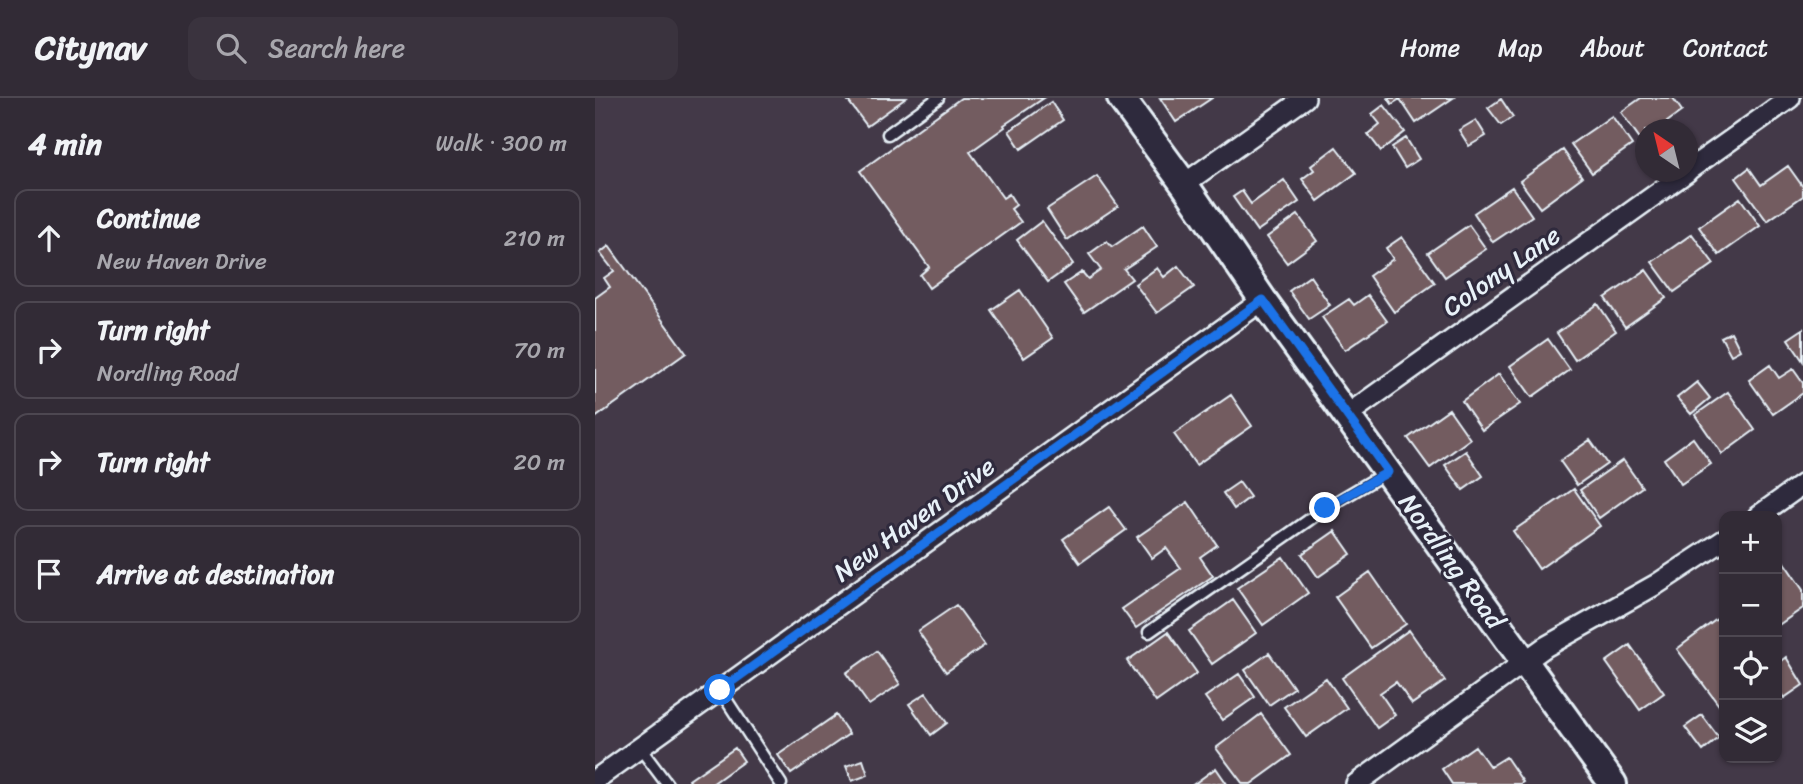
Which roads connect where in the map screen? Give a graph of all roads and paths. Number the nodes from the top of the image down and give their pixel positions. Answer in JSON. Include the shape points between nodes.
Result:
{"nodes":[{"id":1,"x":938,"y":98,"type":"edge"},
{"id":2,"x":1121,"y":98,"type":"edge"},
{"id":3,"x":1305,"y":98,"type":"edge"},
{"id":4,"x":1790,"y":98,"type":"edge"},
{"id":5,"x":888,"y":134,"type":"dead end"},
{"id":6,"x":1698,"y":163,"type":"edge"},
{"id":7,"x":1672,"y":182,"type":"edge"},
{"id":8,"x":1184,"y":184,"type":"junction"},
{"id":9,"x":1263,"y":300,"type":"junction"},
{"id":10,"x":1347,"y":415,"type":"junction"},
{"id":11,"x":1388,"y":472,"type":"junction"},
{"id":12,"x":1803,"y":484,"type":"edge"},
{"id":13,"x":1765,"y":511,"type":"edge"},
{"id":14,"x":1719,"y":543,"type":"edge"},
{"id":15,"x":1149,"y":632,"type":"dead end"},
{"id":16,"x":1524,"y":663,"type":"junction"},
{"id":17,"x":720,"y":690,"type":"junction"},
{"id":18,"x":640,"y":748,"type":"junction"},
{"id":19,"x":595,"y":780,"type":"edge"},
{"id":20,"x":667,"y":784,"type":"edge"},
{"id":21,"x":781,"y":784,"type":"edge"},
{"id":22,"x":1356,"y":784,"type":"edge"},
{"id":23,"x":1613,"y":784,"type":"edge"}],
"edges":[{"from":1,"to":5,"type":"lane"},
{"from":2,"to":8,"type":"street","name":"Nordling Road"},
{"from":3,"to":8,"type":"street"},
{"from":4,"to":6,"type":"street","name":"Colony Lane"},
{"from":7,"to":10,"type":"street","name":"Colony Lane"},
{"from":8,"to":9,"type":"street","name":"Nordling Road"},
{"from":9,"to":10,"type":"street","name":"Nordling Road"},
{"from":9,"to":17,"type":"street","name":"New Haven Drive"},
{"from":10,"to":11,"type":"street","name":"Nordling Road"},
{"from":11,"to":15,"type":"lane","via":[[1325,508]]},
{"from":11,"to":16,"type":"street","name":"Nordling Road"},
{"from":12,"to":13,"type":"street"},
{"from":14,"to":16,"type":"street"},
{"from":16,"to":22,"type":"street"},
{"from":16,"to":23,"type":"street","name":"Nordling Road"},
{"from":17,"to":18,"type":"street","name":"New Haven Drive"},
{"from":17,"to":21,"type":"lane"},
{"from":18,"to":19,"type":"street","name":"New Haven Drive"},
{"from":18,"to":20,"type":"lane"}]}
